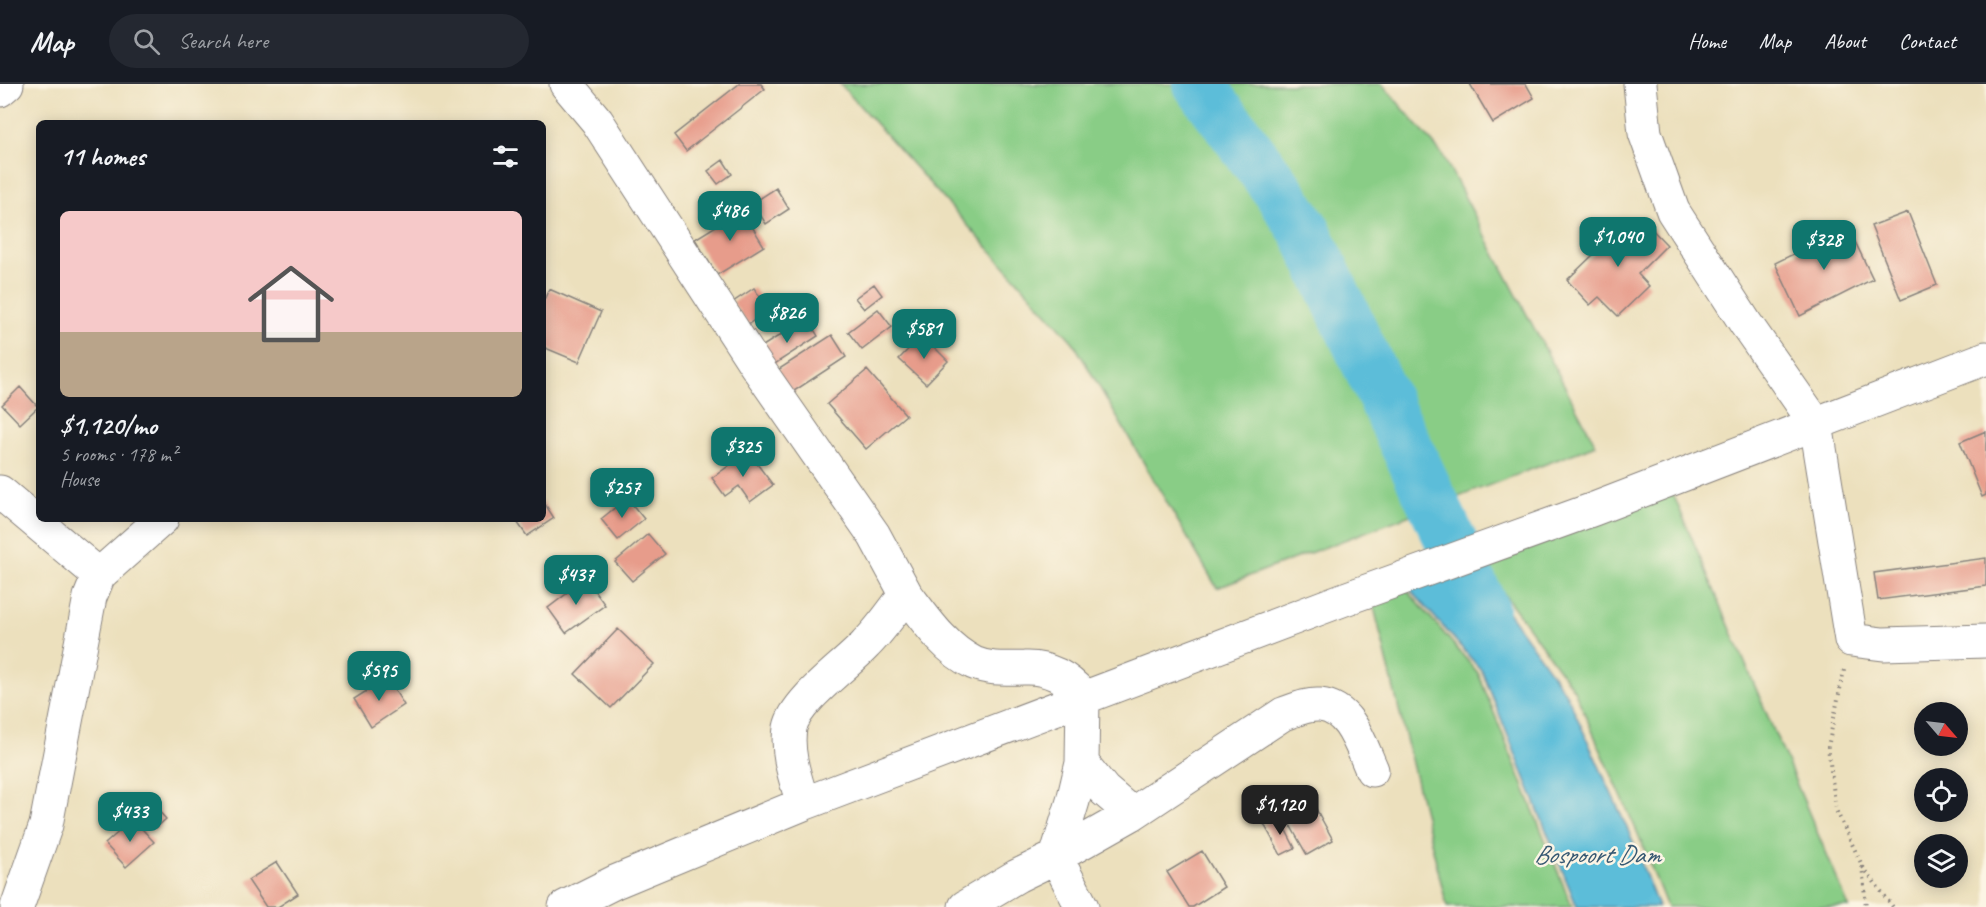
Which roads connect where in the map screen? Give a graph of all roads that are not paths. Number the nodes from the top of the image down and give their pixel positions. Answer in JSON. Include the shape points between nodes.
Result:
{"nodes":[{"id":1,"x":7,"y":84,"type":"edge"},
{"id":2,"x":566,"y":84,"type":"edge"},
{"id":3,"x":1640,"y":84,"type":"edge"},
{"id":4,"x":0,"y":90,"type":"edge"},
{"id":5,"x":1986,"y":358,"type":"edge"},
{"id":6,"x":1816,"y":424,"type":"junction"},
{"id":7,"x":0,"y":492,"type":"edge"},
{"id":8,"x":159,"y":522,"type":"edge"},
{"id":9,"x":99,"y":575,"type":"junction"},
{"id":10,"x":906,"y":594,"type":"junction"},
{"id":11,"x":1986,"y":641,"type":"edge"},
{"id":12,"x":1083,"y":696,"type":"junction"},
{"id":13,"x":1082,"y":763,"type":"junction"},
{"id":14,"x":1372,"y":770,"type":"dead end"},
{"id":15,"x":803,"y":804,"type":"junction"},
{"id":16,"x":1132,"y":814,"type":"junction"},
{"id":17,"x":1056,"y":857,"type":"junction"},
{"id":18,"x":17,"y":907,"type":"edge"},
{"id":19,"x":565,"y":907,"type":"edge"},
{"id":20,"x":965,"y":907,"type":"edge"},
{"id":21,"x":1082,"y":907,"type":"edge"}],
"edges":[{"from":1,"to":4,"type":"street"},
{"from":2,"to":10,"type":"street","via":[[597,121],[754,363],[874,535]]},
{"from":3,"to":6,"type":"street","via":[[1645,133],[1672,211]]},
{"from":5,"to":6,"type":"street"},
{"from":6,"to":11,"type":"street","via":[[1851,640],[1884,644]]},
{"from":6,"to":12,"type":"street"},
{"from":7,"to":9,"type":"street"},
{"from":8,"to":9,"type":"street"},
{"from":9,"to":18,"type":"street","via":[[90,597],[46,825]]},
{"from":10,"to":12,"type":"street","via":[[928,623],[963,657],[989,667],[1054,672],[1072,682]]},
{"from":10,"to":15,"type":"street","via":[[866,645],[796,713],[789,743]]},
{"from":12,"to":13,"type":"street"},
{"from":12,"to":15,"type":"street"},
{"from":13,"to":16,"type":"street","via":[[1104,790]]},
{"from":13,"to":17,"type":"street"},
{"from":14,"to":16,"type":"street","via":[[1350,724],[1341,714],[1321,705],[1304,706],[1283,714]]},
{"from":15,"to":19,"type":"street","via":[[615,882]]},
{"from":16,"to":17,"type":"street"},
{"from":17,"to":20,"type":"street"},
{"from":17,"to":21,"type":"street"}]}
